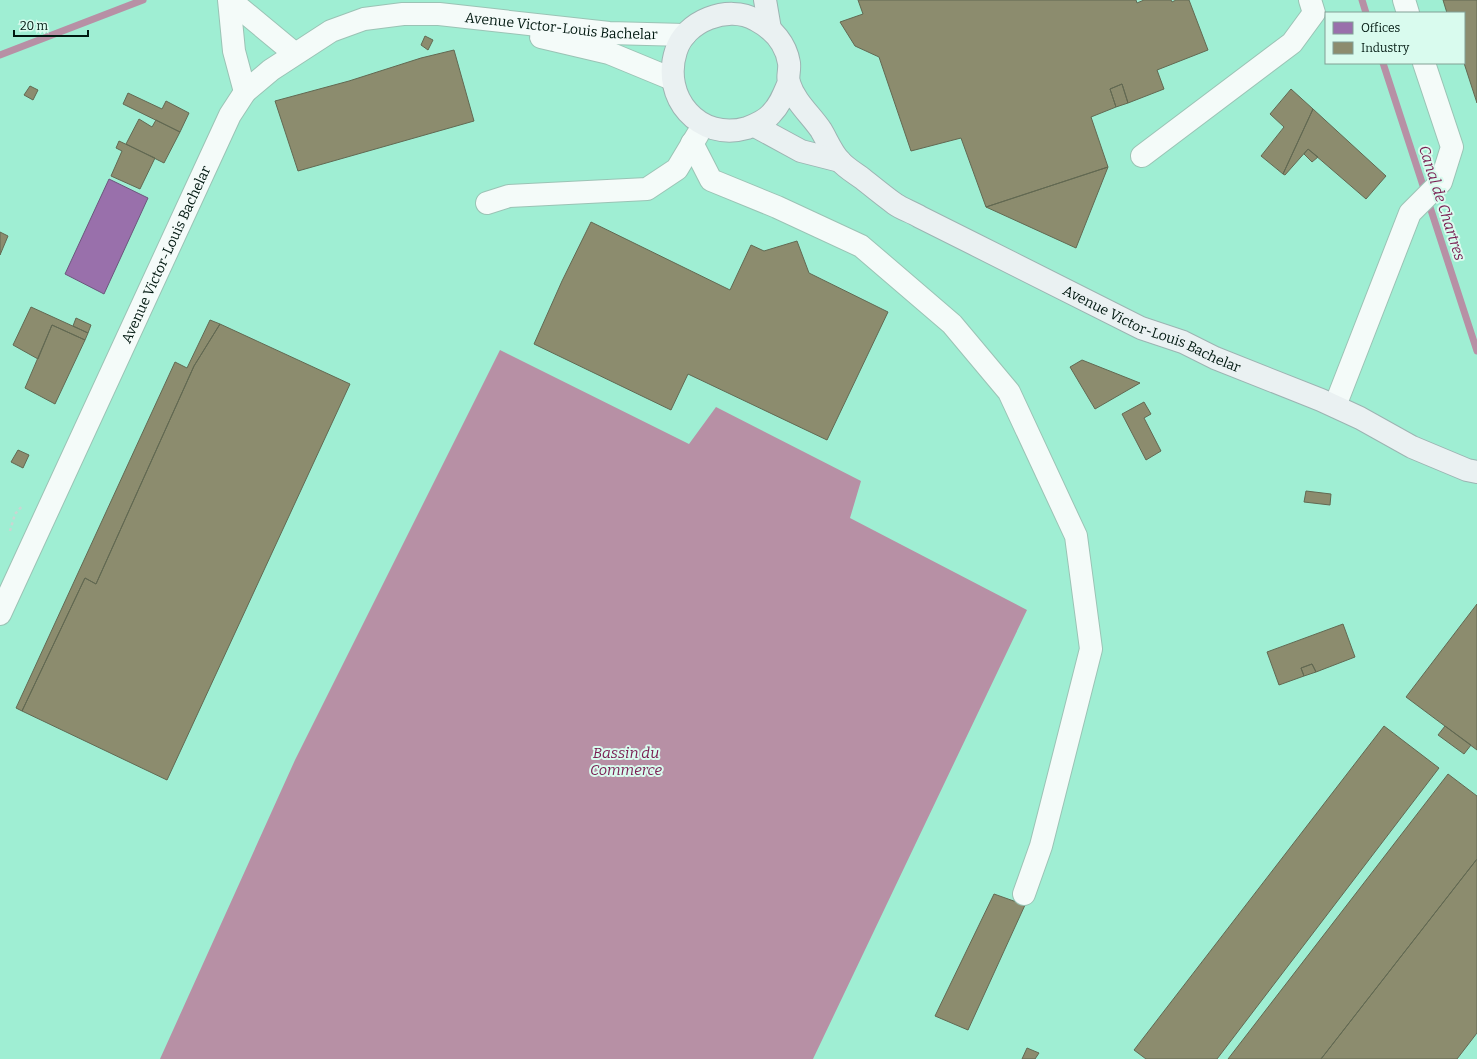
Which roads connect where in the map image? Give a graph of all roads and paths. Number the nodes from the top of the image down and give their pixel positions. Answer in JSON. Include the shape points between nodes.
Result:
{"nodes":[{"id":1,"x":229,"y":0,"type":"edge"},
{"id":2,"x":765,"y":0,"type":"edge"},
{"id":3,"x":1310,"y":0,"type":"edge"},
{"id":4,"x":1404,"y":0,"type":"edge"},
{"id":5,"x":719,"y":8,"type":"edge"},
{"id":6,"x":1408,"y":12,"type":"edge"},
{"id":7,"x":439,"y":14,"type":"junction"},
{"id":8,"x":770,"y":29,"type":"junction"},
{"id":9,"x":684,"y":35,"type":"junction"},
{"id":10,"x":294,"y":53,"type":"junction"},
{"id":11,"x":1424,"y":64,"type":"edge"},
{"id":12,"x":672,"y":79,"type":"junction"},
{"id":13,"x":789,"y":82,"type":"junction"},
{"id":14,"x":245,"y":92,"type":"junction"},
{"id":15,"x":704,"y":124,"type":"junction"},
{"id":16,"x":755,"y":126,"type":"junction"},
{"id":17,"x":692,"y":143,"type":"junction"},
{"id":18,"x":1142,"y":156,"type":"dead end"},
{"id":19,"x":840,"y":161,"type":"junction"},
{"id":20,"x":487,"y":203,"type":"dead end"},
{"id":21,"x":1335,"y":406,"type":"junction"},
{"id":22,"x":1477,"y":472,"type":"edge"},
{"id":23,"x":0,"y":614,"type":"edge"},
{"id":24,"x":1024,"y":894,"type":"dead end"}],
"edges":[{"from":1,"to":10,"type":"street"},
{"from":1,"to":14,"type":"street","via":[[234,51]]},
{"from":2,"to":8,"type":"main road"},
{"from":3,"to":18,"type":"street","via":[[1314,13],[1292,43]]},
{"from":4,"to":6,"type":"street"},
{"from":5,"to":8,"type":"main road","via":[[754,18]]},
{"from":5,"to":9,"type":"main road"},
{"from":7,"to":9,"type":"street","name":"Avenue Victor-Louis Bachelar","via":[[609,33]]},
{"from":7,"to":10,"type":"street","name":"Avenue Victor-Louis Bachelar","via":[[403,14],[364,19],[331,31]]},
{"from":7,"to":12,"type":"street","name":"Avenue Victor-Louis Bachelar","via":[[609,53]]},
{"from":8,"to":13,"type":"main road","via":[[783,44],[789,63]]},
{"from":9,"to":12,"type":"main road","via":[[676,49]]},
{"from":10,"to":14,"type":"street","name":"Avenue Victor-Louis Bachelar"},
{"from":11,"to":21,"type":"street","via":[[1452,147],[1441,182],[1410,213]]},
{"from":12,"to":15,"type":"main road","via":[[676,94],[684,108]]},
{"from":13,"to":16,"type":"main road","via":[[782,100],[771,115]]},
{"from":13,"to":19,"type":"main road","name":"Avenue Victor-Louis Bachelar","via":[[804,109],[820,128]]},
{"from":14,"to":23,"type":"street","name":"Avenue Victor-Louis Bachelar","via":[[220,136]]},
{"from":15,"to":16,"type":"main road","via":[[724,130],[740,130]]},
{"from":15,"to":17,"type":"street"},
{"from":16,"to":19,"type":"main road","name":"Avenue Victor-Louis Bachelar","via":[[801,151]]},
{"from":17,"to":20,"type":"street","via":[[676,169],[647,189],[509,196]]},
{"from":17,"to":24,"type":"street","via":[[711,180],[861,246],[952,324],[1009,392],[1076,536],[1091,649],[1041,846]]},
{"from":19,"to":21,"type":"main road","name":"Avenue Victor-Louis Bachelar","via":[[896,205],[1141,328],[1183,342],[1215,358]]},
{"from":21,"to":22,"type":"main road","name":"Avenue Victor-Louis Bachelar","via":[[1412,447]]}]}
